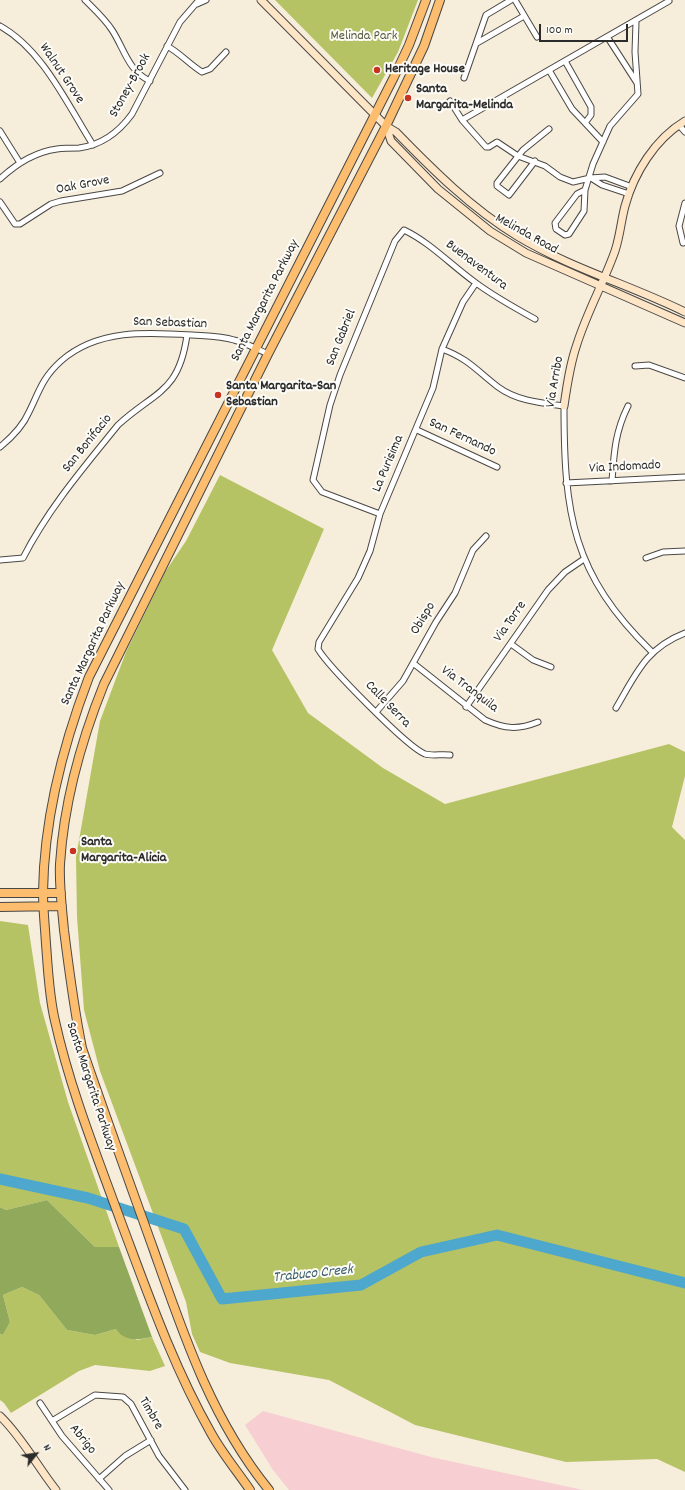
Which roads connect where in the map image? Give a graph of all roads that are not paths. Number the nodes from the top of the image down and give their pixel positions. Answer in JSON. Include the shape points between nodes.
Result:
{"nodes":[{"id":1,"x":85,"y":0,"type":"edge"},
{"id":2,"x":206,"y":0,"type":"edge"},
{"id":3,"x":261,"y":0,"type":"edge"},
{"id":4,"x":426,"y":0,"type":"edge"},
{"id":5,"x":440,"y":0,"type":"edge"},
{"id":6,"x":511,"y":0,"type":"edge"},
{"id":7,"x":515,"y":0,"type":"edge"},
{"id":8,"x":196,"y":1,"type":"edge"},
{"id":9,"x":669,"y":1,"type":"dead end"},
{"id":10,"x":524,"y":16,"type":"junction"},
{"id":11,"x":636,"y":22,"type":"junction"},
{"id":12,"x":0,"y":26,"type":"edge"},
{"id":13,"x":537,"y":37,"type":"dead end"},
{"id":14,"x":608,"y":38,"type":"junction"},
{"id":15,"x":477,"y":43,"type":"junction"},
{"id":16,"x":167,"y":46,"type":"junction"},
{"id":17,"x":226,"y":52,"type":"dead end"},
{"id":18,"x":565,"y":61,"type":"junction"},
{"id":19,"x":549,"y":70,"type":"junction"},
{"id":20,"x":464,"y":78,"type":"dead end"},
{"id":21,"x":150,"y":81,"type":"junction"},
{"id":22,"x":637,"y":83,"type":"junction"},
{"id":23,"x":450,"y":101,"type":"dead end"},
{"id":24,"x":375,"y":116,"type":"junction"},
{"id":25,"x":462,"y":120,"type":"junction"},
{"id":26,"x":585,"y":123,"type":"junction"},
{"id":27,"x":682,"y":123,"type":"edge"},
{"id":28,"x":386,"y":126,"type":"junction"},
{"id":29,"x":549,"y":129,"type":"dead end"},
{"id":30,"x":0,"y":131,"type":"edge"},
{"id":31,"x":685,"y":132,"type":"edge"},
{"id":32,"x":603,"y":142,"type":"junction"},
{"id":33,"x":93,"y":145,"type":"junction"},
{"id":34,"x":518,"y":156,"type":"junction"},
{"id":35,"x":535,"y":161,"type":"junction"},
{"id":36,"x":20,"y":163,"type":"junction"},
{"id":37,"x":160,"y":173,"type":"dead end"},
{"id":38,"x":590,"y":178,"type":"junction"},
{"id":39,"x":0,"y":179,"type":"edge"},
{"id":40,"x":632,"y":187,"type":"junction"},
{"id":41,"x":585,"y":190,"type":"junction"},
{"id":42,"x":629,"y":194,"type":"junction"},
{"id":43,"x":0,"y":202,"type":"edge"},
{"id":44,"x":685,"y":203,"type":"edge"},
{"id":45,"x":404,"y":230,"type":"joint"},
{"id":46,"x":683,"y":243,"type":"dead end"},
{"id":47,"x":604,"y":277,"type":"junction"},
{"id":48,"x":476,"y":283,"type":"junction"},
{"id":49,"x":600,"y":286,"type":"junction"},
{"id":50,"x":685,"y":312,"type":"edge"},
{"id":51,"x":535,"y":319,"type":"dead end"},
{"id":52,"x":685,"y":323,"type":"edge"},
{"id":53,"x":187,"y":335,"type":"junction"},
{"id":54,"x":256,"y":348,"type":"junction"},
{"id":55,"x":442,"y":349,"type":"junction"},
{"id":56,"x":268,"y":354,"type":"junction"},
{"id":57,"x":635,"y":366,"type":"dead end"},
{"id":58,"x":685,"y":378,"type":"edge"},
{"id":59,"x":564,"y":406,"type":"junction"},
{"id":60,"x":628,"y":406,"type":"dead end"},
{"id":61,"x":417,"y":430,"type":"junction"},
{"id":62,"x":0,"y":447,"type":"edge"},
{"id":63,"x":497,"y":467,"type":"dead end"},
{"id":64,"x":685,"y":477,"type":"edge"},
{"id":65,"x":612,"y":481,"type":"junction"},
{"id":66,"x":566,"y":483,"type":"junction"},
{"id":67,"x":380,"y":514,"type":"junction"},
{"id":68,"x":486,"y":536,"type":"dead end"},
{"id":69,"x":685,"y":551,"type":"edge"},
{"id":70,"x":646,"y":558,"type":"dead end"},
{"id":71,"x":584,"y":559,"type":"junction"},
{"id":72,"x":0,"y":560,"type":"edge"},
{"id":73,"x":685,"y":633,"type":"edge"},
{"id":74,"x":511,"y":644,"type":"junction"},
{"id":75,"x":319,"y":651,"type":"joint"},
{"id":76,"x":652,"y":652,"type":"junction"},
{"id":77,"x":413,"y":662,"type":"junction"},
{"id":78,"x":551,"y":667,"type":"dead end"},
{"id":79,"x":466,"y":706,"type":"junction"},
{"id":80,"x":616,"y":708,"type":"dead end"},
{"id":81,"x":376,"y":712,"type":"junction"},
{"id":82,"x":538,"y":722,"type":"dead end"},
{"id":83,"x":450,"y":754,"type":"dead end"},
{"id":84,"x":0,"y":893,"type":"edge"},
{"id":85,"x":43,"y":893,"type":"junction"},
{"id":86,"x":61,"y":893,"type":"junction"},
{"id":87,"x":44,"y":906,"type":"junction"},
{"id":88,"x":62,"y":906,"type":"junction"},
{"id":89,"x":0,"y":907,"type":"edge"},
{"id":90,"x":40,"y":1403,"type":"dead end"},
{"id":91,"x":0,"y":1416,"type":"edge"},
{"id":92,"x":52,"y":1421,"type":"junction"},
{"id":93,"x":151,"y":1440,"type":"junction"},
{"id":94,"x":99,"y":1479,"type":"junction"},
{"id":95,"x":56,"y":1490,"type":"edge"},
{"id":96,"x":109,"y":1490,"type":"edge"},
{"id":97,"x":185,"y":1490,"type":"edge"},
{"id":98,"x":250,"y":1490,"type":"edge"},
{"id":99,"x":269,"y":1490,"type":"edge"}],
"edges":[{"from":1,"to":21,"type":"street","via":[[112,29],[133,69]]},
{"from":2,"to":8,"type":"street","name":"Stoney-Brook"},
{"from":3,"to":24,"type":"main road","name":"Melinda Road"},
{"from":4,"to":24,"type":"main road","name":"Santa Margarita Parkway","via":[[409,45]]},
{"from":5,"to":28,"type":"main road","name":"Santa Margarita Parkway","via":[[424,46]]},
{"from":6,"to":15,"type":"street","via":[[486,15]]},
{"from":7,"to":10,"type":"street"},
{"from":8,"to":16,"type":"street","name":"Stoney-Brook","via":[[180,22]]},
{"from":9,"to":11,"type":"street"},
{"from":10,"to":13,"type":"street"},
{"from":10,"to":15,"type":"street"},
{"from":11,"to":14,"type":"street"},
{"from":11,"to":22,"type":"street"},
{"from":12,"to":33,"type":"street","name":"Walnut Grove","via":[[35,54]]},
{"from":14,"to":18,"type":"street"},
{"from":14,"to":22,"type":"street"},
{"from":15,"to":20,"type":"street"},
{"from":16,"to":17,"type":"street","via":[[202,72],[210,70]]},
{"from":16,"to":21,"type":"street","name":"Stoney-Brook"},
{"from":18,"to":19,"type":"street"},
{"from":18,"to":26,"type":"street","via":[[591,107],[591,115]]},
{"from":19,"to":25,"type":"street"},
{"from":19,"to":26,"type":"street","via":[[572,109]]},
{"from":21,"to":33,"type":"street","name":"Stoney-Brook","via":[[123,127],[109,138]]},
{"from":22,"to":32,"type":"street","via":[[638,94],[614,120]]},
{"from":23,"to":25,"type":"street"},
{"from":24,"to":28,"type":"main road","name":"Melinda Road"},
{"from":24,"to":54,"type":"main road","name":"Santa Margarita Parkway"},
{"from":25,"to":34,"type":"street","via":[[486,147],[489,148],[497,142]]},
{"from":26,"to":32,"type":"street"},
{"from":27,"to":31,"type":"street"},
{"from":27,"to":40,"type":"main road","name":"Via Arribo","via":[[662,140],[649,156]]},
{"from":28,"to":47,"type":"main road","name":"Melinda Road","via":[[396,132],[460,193],[495,222],[541,249]]},
{"from":28,"to":49,"type":"main road","name":"Melinda Road","via":[[391,140],[438,189],[490,231],[526,253]]},
{"from":28,"to":56,"type":"main road","name":"Santa Margarita Parkway"},
{"from":29,"to":34,"type":"street"},
{"from":30,"to":36,"type":"street"},
{"from":32,"to":38,"type":"street","via":[[594,159]]},
{"from":33,"to":36,"type":"street","name":"Stoney-Brook","via":[[56,149]]},
{"from":34,"to":35,"type":"street"},
{"from":34,"to":35,"type":"street","via":[[496,184],[508,195]]},
{"from":35,"to":38,"type":"street","via":[[573,182]]},
{"from":36,"to":39,"type":"street","name":"Stoney-Brook"},
{"from":37,"to":43,"type":"street","name":"Oak Grove","via":[[122,191],[51,204],[20,224],[11,221]]},
{"from":38,"to":40,"type":"street","via":[[605,177]]},
{"from":38,"to":41,"type":"street"},
{"from":38,"to":42,"type":"street"},
{"from":40,"to":42,"type":"main road","name":"Via Arribo"},
{"from":41,"to":41,"type":"street","via":[[584,211],[569,234],[565,235],[556,229],[555,223],[577,194]]},
{"from":42,"to":47,"type":"main road","name":"Via Arribo","via":[[615,250]]},
{"from":44,"to":46,"type":"street","via":[[678,226]]},
{"from":45,"to":48,"type":"street","name":"Buenaventura","via":[[418,236]]},
{"from":45,"to":67,"type":"street","name":"San Gabriel","via":[[388,255],[340,375],[330,405],[313,480],[322,492]]},
{"from":47,"to":49,"type":"main road","name":"Via Arribo"},
{"from":47,"to":50,"type":"main road","name":"Melinda Road"},
{"from":48,"to":51,"type":"street","name":"Buenaventura","via":[[498,299]]},
{"from":48,"to":55,"type":"street","name":"La Purisima","via":[[463,302]]},
{"from":49,"to":52,"type":"main road","name":"Melinda Road"},
{"from":49,"to":59,"type":"main road","name":"Via Arribo","via":[[577,344],[568,377]]},
{"from":53,"to":54,"type":"street","name":"San Sebastian","via":[[228,338]]},
{"from":53,"to":62,"type":"street","name":"San Sebastian","via":[[135,333],[110,336],[84,346],[61,361],[44,380],[20,428]]},
{"from":53,"to":72,"type":"street","name":"San Bonifacio","via":[[184,353],[172,381],[162,392],[118,425],[49,514],[23,558]]},
{"from":54,"to":56,"type":"street","name":"San Sebastian"},
{"from":54,"to":85,"type":"main road","name":"Santa Margarita Parkway","via":[[89,677],[74,716],[55,791],[48,824]]},
{"from":55,"to":59,"type":"street","via":[[466,360],[510,394],[521,399]]},
{"from":55,"to":61,"type":"street","name":"La Purisima","via":[[433,388]]},
{"from":56,"to":86,"type":"main road","name":"Santa Margarita Parkway","via":[[116,658],[89,720],[64,827],[60,864]]},
{"from":57,"to":58,"type":"street","via":[[649,365]]},
{"from":59,"to":66,"type":"street","name":"Via Arribo"},
{"from":60,"to":65,"type":"street","via":[[614,445]]},
{"from":61,"to":63,"type":"street","name":"San Fernando"},
{"from":61,"to":67,"type":"street","name":"La Purisima"},
{"from":64,"to":65,"type":"street","name":"Via Indomado"},
{"from":65,"to":66,"type":"street","name":"Via Indomado"},
{"from":66,"to":71,"type":"street","name":"Via Arribo","via":[[570,513]]},
{"from":67,"to":75,"type":"street","name":"La Purisima","via":[[370,551],[358,578],[319,642]]},
{"from":68,"to":77,"type":"street","name":"Obispo","via":[[473,550],[455,593]]},
{"from":69,"to":70,"type":"street","via":[[663,552]]},
{"from":71,"to":74,"type":"street","name":"Via Torre","via":[[565,572],[548,590]]},
{"from":71,"to":76,"type":"street","name":"Via Arribo","via":[[603,596],[617,616]]},
{"from":73,"to":76,"type":"street","via":[[661,644]]},
{"from":74,"to":78,"type":"street","via":[[533,660]]},
{"from":74,"to":79,"type":"street","name":"Via Torre"},
{"from":75,"to":81,"type":"street","name":"Calle Serra"},
{"from":76,"to":80,"type":"street"},
{"from":77,"to":79,"type":"street","name":"Via Tranquila"},
{"from":77,"to":81,"type":"street","name":"Obispo","via":[[403,681]]},
{"from":79,"to":82,"type":"street","name":"Via Tranquila","via":[[498,726],[524,728]]},
{"from":81,"to":83,"type":"street","name":"Calle Serra","via":[[412,746],[426,754]]},
{"from":84,"to":85,"type":"main road"},
{"from":85,"to":86,"type":"main road"},
{"from":85,"to":87,"type":"main road","name":"Santa Margarita Parkway"},
{"from":86,"to":88,"type":"main road","name":"Santa Margarita Parkway"},
{"from":87,"to":88,"type":"main road"},
{"from":87,"to":89,"type":"main road"},
{"from":87,"to":98,"type":"main road","name":"Santa Margarita Parkway","via":[[47,965],[54,1019],[76,1094],[159,1325],[184,1383],[212,1434]]},
{"from":88,"to":99,"type":"main road","name":"Santa Margarita Parkway","via":[[74,1007],[82,1048],[99,1100],[200,1376],[234,1438]]},
{"from":90,"to":92,"type":"street","name":"Abrigo"},
{"from":91,"to":95,"type":"main road","via":[[10,1425]]},
{"from":92,"to":93,"type":"street","name":"Timbre","via":[[95,1395],[124,1397]]},
{"from":92,"to":94,"type":"street","name":"Abrigo"},
{"from":93,"to":94,"type":"street","via":[[125,1456]]},
{"from":93,"to":97,"type":"street","name":"Timbre","via":[[159,1456]]},
{"from":94,"to":96,"type":"street","name":"Abrigo"}]}
